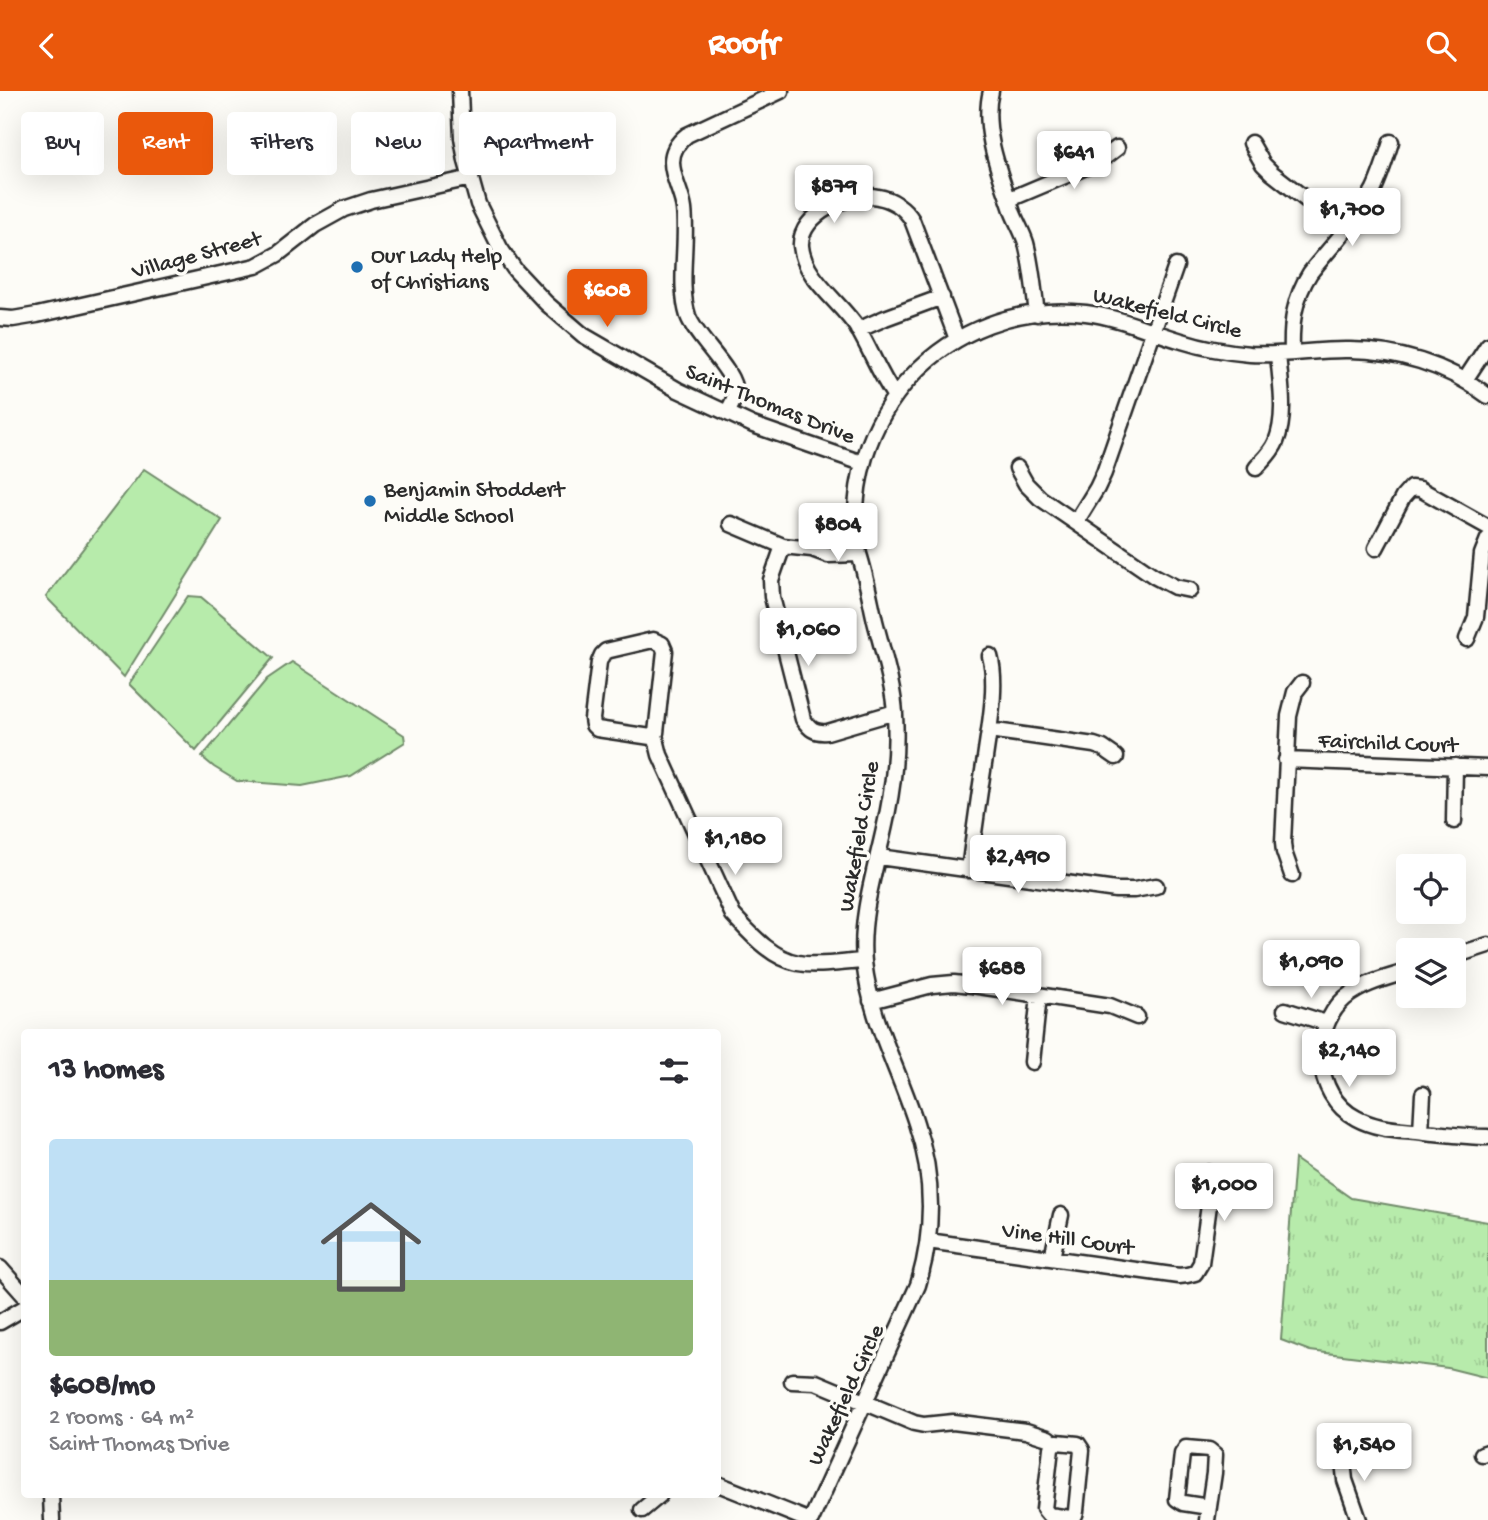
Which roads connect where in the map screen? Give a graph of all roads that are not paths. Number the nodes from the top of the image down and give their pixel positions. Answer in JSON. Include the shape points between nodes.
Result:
{"nodes":[{"id":1,"x":460,"y":91,"type":"edge"},
{"id":2,"x":781,"y":91,"type":"edge"},
{"id":3,"x":991,"y":91,"type":"edge"},
{"id":4,"x":1391,"y":142,"type":"dead end"},
{"id":5,"x":1251,"y":143,"type":"dead end"},
{"id":6,"x":1117,"y":148,"type":"dead end"},
{"id":7,"x":471,"y":179,"type":"junction"},
{"id":8,"x":1010,"y":199,"type":"junction"},
{"id":9,"x":1344,"y":229,"type":"junction"},
{"id":10,"x":1176,"y":266,"type":"dead end"},
{"id":11,"x":942,"y":297,"type":"junction"},
{"id":12,"x":1037,"y":313,"type":"junction"},
{"id":13,"x":0,"y":318,"type":"edge"},
{"id":14,"x":858,"y":330,"type":"junction"},
{"id":15,"x":1153,"y":331,"type":"junction"},
{"id":16,"x":957,"y":338,"type":"junction"},
{"id":17,"x":1488,"y":345,"type":"edge"},
{"id":18,"x":1285,"y":353,"type":"junction"},
{"id":19,"x":1465,"y":380,"type":"junction"},
{"id":20,"x":894,"y":395,"type":"junction"},
{"id":21,"x":1488,"y":396,"type":"edge"},
{"id":22,"x":727,"y":413,"type":"junction"},
{"id":23,"x":862,"y":463,"type":"junction"},
{"id":24,"x":1017,"y":468,"type":"dead end"},
{"id":25,"x":1256,"y":468,"type":"dead end"},
{"id":26,"x":1076,"y":522,"type":"junction"},
{"id":27,"x":731,"y":524,"type":"dead end"},
{"id":28,"x":1488,"y":527,"type":"edge"},
{"id":29,"x":1488,"y":539,"type":"edge"},
{"id":30,"x":783,"y":546,"type":"junction"},
{"id":31,"x":1376,"y":548,"type":"dead end"},
{"id":32,"x":858,"y":549,"type":"junction"},
{"id":33,"x":1189,"y":590,"type":"dead end"},
{"id":34,"x":1467,"y":639,"type":"dead end"},
{"id":35,"x":989,"y":656,"type":"dead end"},
{"id":36,"x":1302,"y":683,"type":"dead end"},
{"id":37,"x":895,"y":712,"type":"junction"},
{"id":38,"x":989,"y":730,"type":"junction"},
{"id":39,"x":655,"y":735,"type":"junction"},
{"id":40,"x":1116,"y":757,"type":"dead end"},
{"id":41,"x":1286,"y":760,"type":"junction"},
{"id":42,"x":1455,"y":766,"type":"junction"},
{"id":43,"x":1488,"y":768,"type":"edge"},
{"id":44,"x":1454,"y":821,"type":"dead end"},
{"id":45,"x":879,"y":857,"type":"junction"},
{"id":46,"x":969,"y":870,"type":"junction"},
{"id":47,"x":1292,"y":875,"type":"dead end"},
{"id":48,"x":1156,"y":886,"type":"dead end"},
{"id":49,"x":1488,"y":945,"type":"edge"},
{"id":50,"x":1466,"y":952,"type":"edge"},
{"id":51,"x":864,"y":961,"type":"junction"},
{"id":52,"x":1396,"y":975,"type":"edge"},
{"id":53,"x":1039,"y":995,"type":"junction"},
{"id":54,"x":871,"y":1002,"type":"junction"},
{"id":55,"x":1285,"y":1010,"type":"dead end"},
{"id":56,"x":1137,"y":1017,"type":"dead end"},
{"id":57,"x":1326,"y":1023,"type":"junction"},
{"id":58,"x":1032,"y":1062,"type":"dead end"},
{"id":59,"x":1423,"y":1094,"type":"dead end"},
{"id":60,"x":1421,"y":1131,"type":"junction"},
{"id":61,"x":1488,"y":1137,"type":"edge"},
{"id":62,"x":1208,"y":1173,"type":"dead end"},
{"id":63,"x":1061,"y":1215,"type":"dead end"},
{"id":64,"x":928,"y":1241,"type":"junction"},
{"id":65,"x":1052,"y":1258,"type":"junction"},
{"id":66,"x":0,"y":1268,"type":"edge"},
{"id":67,"x":21,"y":1292,"type":"edge"},
{"id":68,"x":21,"y":1310,"type":"edge"},
{"id":69,"x":0,"y":1322,"type":"edge"},
{"id":70,"x":792,"y":1381,"type":"dead end"},
{"id":71,"x":865,"y":1403,"type":"junction"},
{"id":72,"x":1054,"y":1443,"type":"junction"},
{"id":73,"x":1342,"y":1452,"type":"dead end"},
{"id":74,"x":721,"y":1485,"type":"edge"},
{"id":75,"x":51,"y":1498,"type":"edge"},
{"id":76,"x":656,"y":1498,"type":"edge"},
{"id":77,"x":642,"y":1510,"type":"dead end"},
{"id":78,"x":52,"y":1520,"type":"edge"},
{"id":79,"x":809,"y":1520,"type":"edge"},
{"id":80,"x":1359,"y":1520,"type":"edge"}],
"edges":[{"from":1,"to":7,"type":"street","name":"Saint Thomas Drive","via":[[462,138]]},
{"from":2,"to":22,"type":"street","via":[[687,135],[673,158],[684,209],[687,314],[732,381],[735,393]]},
{"from":3,"to":8,"type":"street","via":[[993,147]]},
{"from":4,"to":9,"type":"street","via":[[1373,191]]},
{"from":5,"to":9,"type":"street","via":[[1272,173]]},
{"from":6,"to":8,"type":"street","via":[[1093,164]]},
{"from":7,"to":13,"type":"street","name":"Village Street","via":[[344,209],[256,266],[37,315]]},
{"from":7,"to":22,"type":"street","name":"Saint Thomas Drive","via":[[500,249],[545,303],[583,335]]},
{"from":8,"to":12,"type":"street","via":[[1028,253]]},
{"from":9,"to":18,"type":"street","via":[[1300,292]]},
{"from":10,"to":15,"type":"street"},
{"from":11,"to":14,"type":"street"},
{"from":11,"to":14,"type":"street","via":[[904,209],[870,196],[837,204],[807,224],[802,248],[811,274]]},
{"from":11,"to":16,"type":"street"},
{"from":12,"to":15,"type":"street","name":"Wakefield Circle","via":[[1089,313]]},
{"from":12,"to":16,"type":"street","name":"Wakefield Circle","via":[[1012,316]]},
{"from":14,"to":20,"type":"street"},
{"from":15,"to":18,"type":"street","name":"Wakefield Circle","via":[[1210,348]]},
{"from":15,"to":26,"type":"street","via":[[1104,473]]},
{"from":16,"to":20,"type":"street","name":"Wakefield Circle","via":[[925,362]]},
{"from":17,"to":19,"type":"street"},
{"from":18,"to":19,"type":"street","name":"Wakefield Circle","via":[[1381,352],[1427,363]]},
{"from":18,"to":25,"type":"street","via":[[1276,443]]},
{"from":19,"to":21,"type":"street","name":"Wakefield Circle"},
{"from":20,"to":23,"type":"street","name":"Wakefield Circle"},
{"from":22,"to":23,"type":"street","name":"Saint Thomas Drive"},
{"from":23,"to":32,"type":"street","name":"Wakefield Circle"},
{"from":24,"to":26,"type":"street","via":[[1031,491]]},
{"from":26,"to":33,"type":"street","via":[[1160,580]]},
{"from":27,"to":30,"type":"street"},
{"from":28,"to":31,"type":"street","via":[[1420,489],[1410,488]]},
{"from":29,"to":34,"type":"street","via":[[1482,554],[1476,617]]},
{"from":30,"to":32,"type":"street"},
{"from":30,"to":37,"type":"street","via":[[771,580],[772,597],[803,719],[818,733]]},
{"from":32,"to":37,"type":"street","name":"Wakefield Circle"},
{"from":35,"to":38,"type":"street","via":[[993,680]]},
{"from":36,"to":41,"type":"street","via":[[1290,707]]},
{"from":37,"to":45,"type":"street","name":"Wakefield Circle","via":[[893,774]]},
{"from":38,"to":40,"type":"street","via":[[1094,745]]},
{"from":38,"to":46,"type":"street"},
{"from":39,"to":39,"type":"street","via":[[594,727],[599,662],[606,651],[653,640],[664,646]]},
{"from":39,"to":51,"type":"street","via":[[733,915],[762,945],[798,963]]},
{"from":41,"to":42,"type":"street","name":"Fairchild Court"},
{"from":41,"to":47,"type":"street","via":[[1283,843]]},
{"from":42,"to":43,"type":"street","name":"Fairchild Court"},
{"from":42,"to":44,"type":"street"},
{"from":45,"to":46,"type":"street"},
{"from":45,"to":51,"type":"street","name":"Wakefield Circle","via":[[866,916]]},
{"from":46,"to":48,"type":"street","via":[[1116,890]]},
{"from":49,"to":50,"type":"street"},
{"from":51,"to":54,"type":"street","name":"Wakefield Circle"},
{"from":52,"to":57,"type":"street","via":[[1356,990]]},
{"from":53,"to":54,"type":"street","via":[[941,984]]},
{"from":53,"to":56,"type":"street","via":[[1110,1006]]},
{"from":53,"to":58,"type":"street"},
{"from":54,"to":64,"type":"street","name":"Wakefield Circle","via":[[925,1154]]},
{"from":55,"to":57,"type":"street"},
{"from":57,"to":60,"type":"street","via":[[1321,1060],[1337,1102],[1375,1126]]},
{"from":59,"to":60,"type":"street"},
{"from":60,"to":61,"type":"street"},
{"from":62,"to":65,"type":"street","name":"Vine Hill Court","via":[[1210,1198],[1203,1255],[1192,1274],[1178,1276]]},
{"from":63,"to":65,"type":"street"},
{"from":64,"to":65,"type":"street","name":"Vine Hill Court"},
{"from":64,"to":71,"type":"street","name":"Wakefield Circle","via":[[918,1285]]},
{"from":66,"to":67,"type":"street"},
{"from":68,"to":69,"type":"street"},
{"from":70,"to":71,"type":"street","via":[[816,1382]]},
{"from":71,"to":72,"type":"street","via":[[914,1423],[962,1422],[1026,1431]]},
{"from":71,"to":79,"type":"street","name":"Wakefield Circle"},
{"from":72,"to":72,"type":"street","via":[[1082,1448],[1076,1511],[1071,1518],[1048,1515],[1044,1509]]},
{"from":73,"to":80,"type":"street","via":[[1345,1479]]},
{"from":74,"to":79,"type":"street"},
{"from":75,"to":78,"type":"street"},
{"from":76,"to":77,"type":"street"}]}
